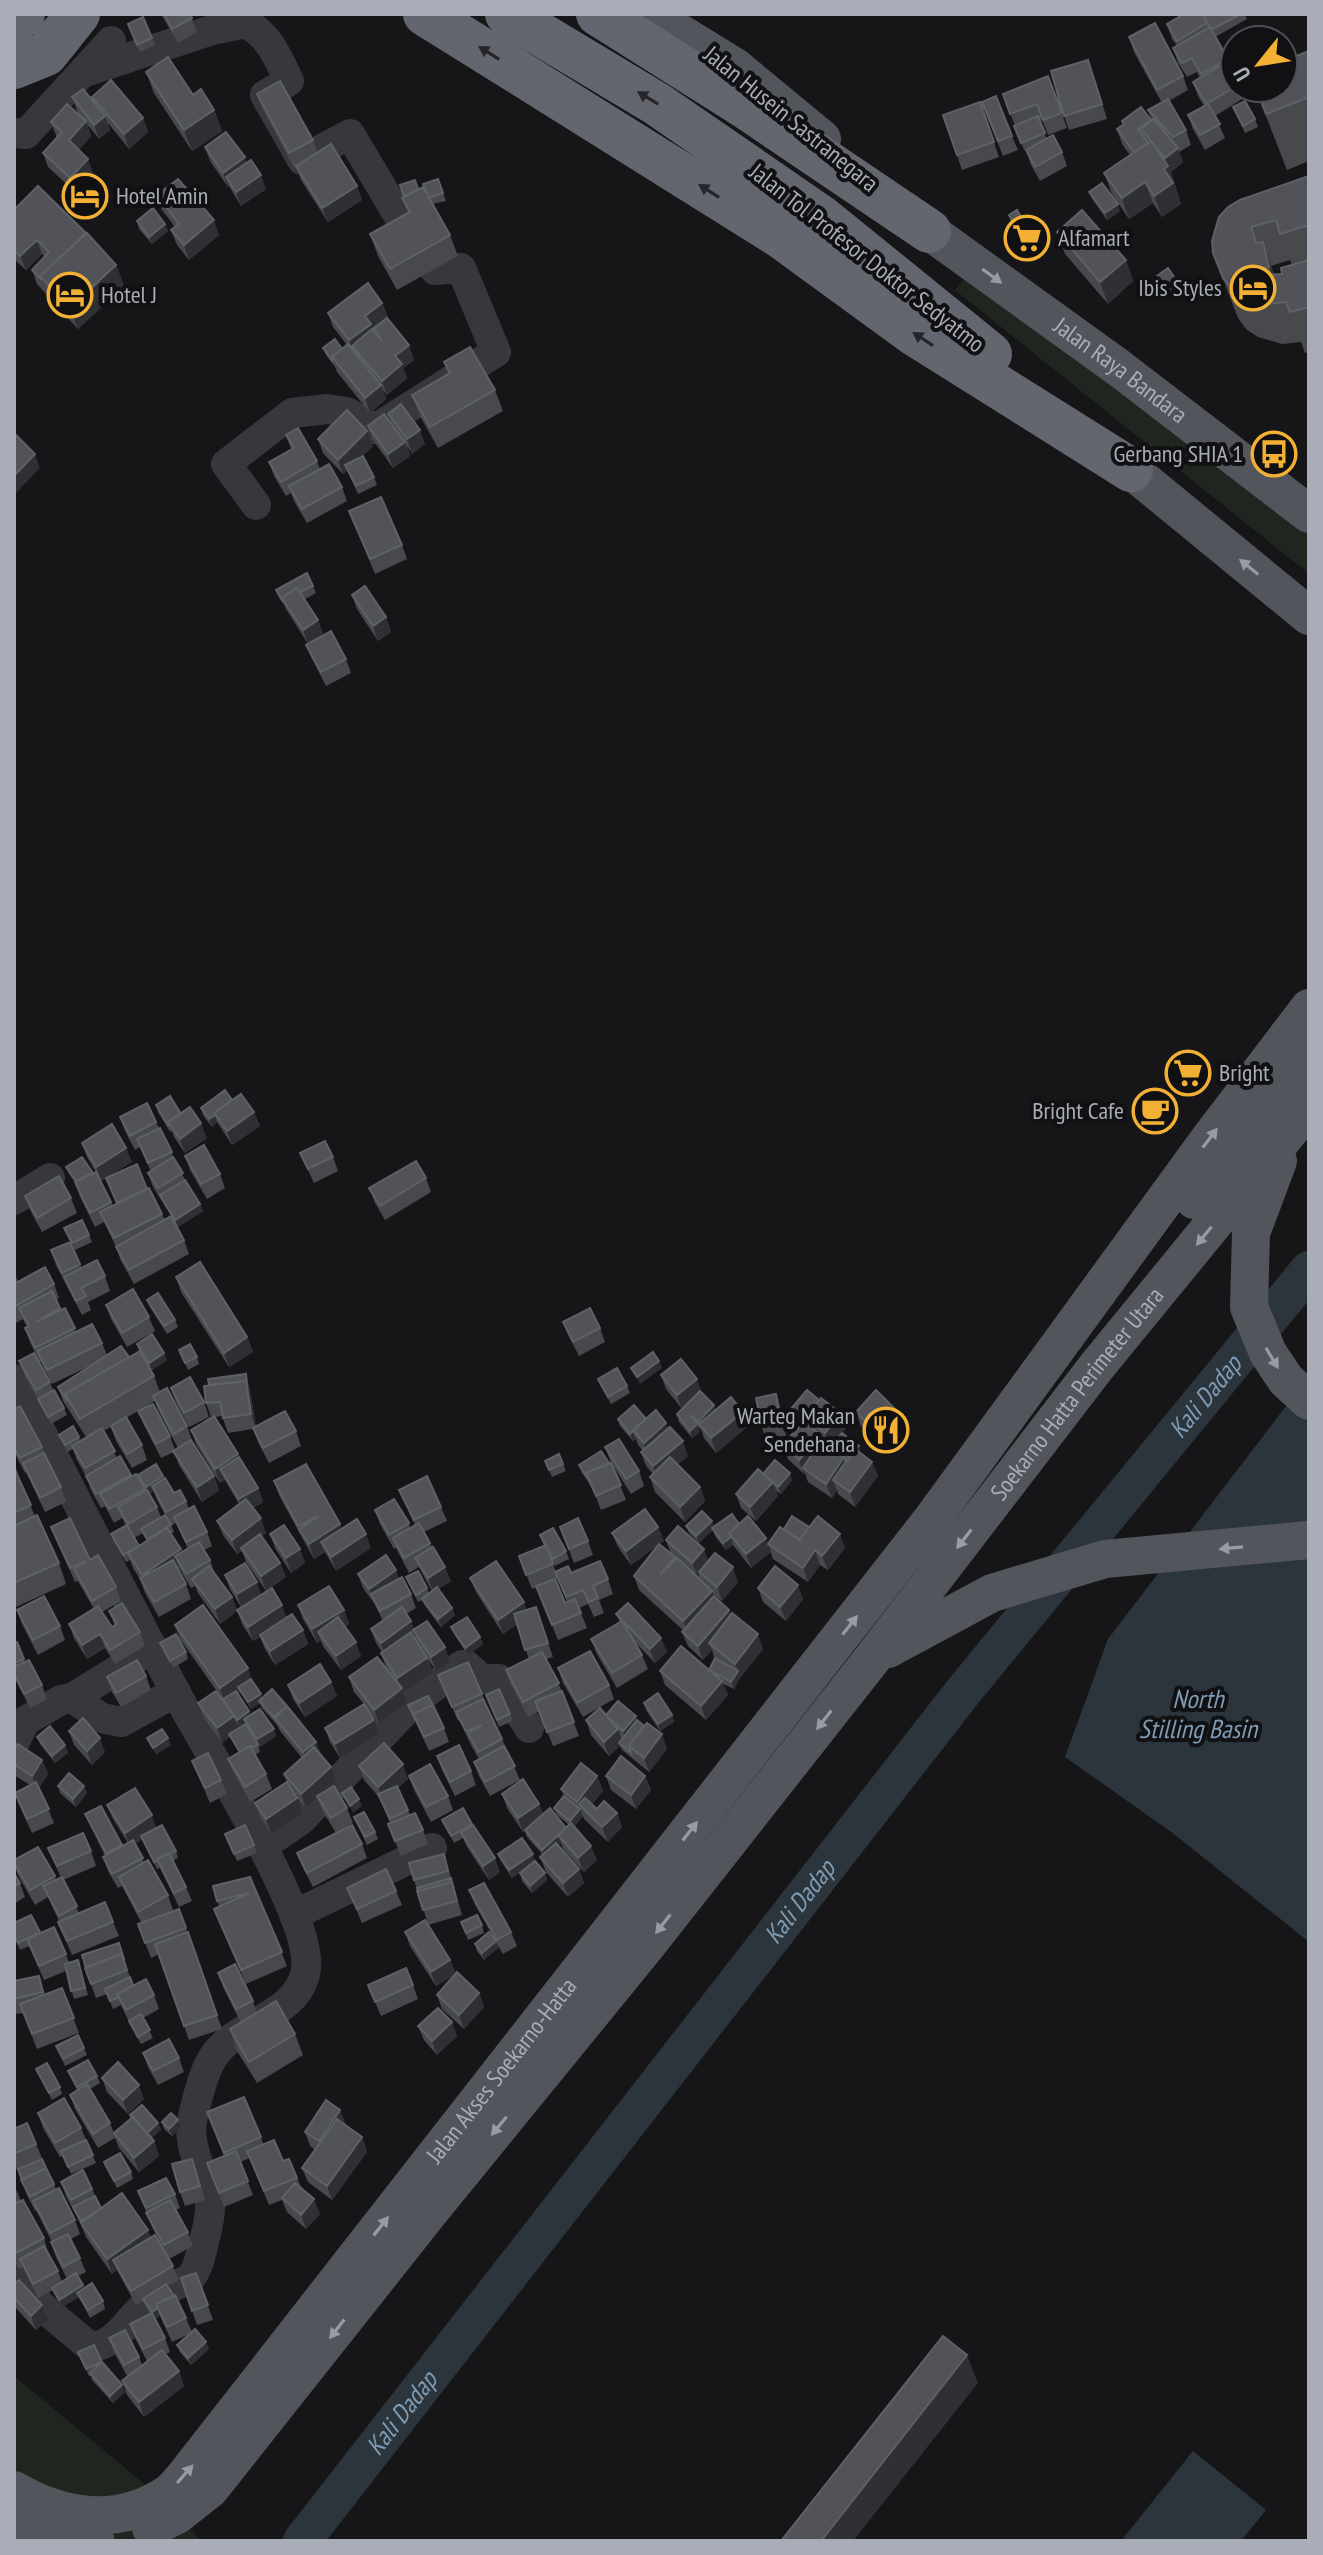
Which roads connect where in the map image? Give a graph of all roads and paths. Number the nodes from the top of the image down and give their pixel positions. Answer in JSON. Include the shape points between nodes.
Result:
{"nodes":[{"id":1,"x":23,"y":14,"type":"edge"},
{"id":2,"x":425,"y":14,"type":"edge"},
{"id":3,"x":507,"y":14,"type":"edge"},
{"id":4,"x":598,"y":14,"type":"edge"},
{"id":5,"x":649,"y":14,"type":"edge"},
{"id":6,"x":14,"y":22,"type":"edge"},
{"id":7,"x":94,"y":28,"type":"edge"},
{"id":8,"x":14,"y":67,"type":"edge"},
{"id":9,"x":82,"y":73,"type":"junction"},
{"id":10,"x":14,"y":133,"type":"edge"},
{"id":11,"x":929,"y":231,"type":"junction"},
{"id":12,"x":1131,"y":470,"type":"junction"},
{"id":13,"x":256,"y":505,"type":"dead end"},
{"id":14,"x":1309,"y":514,"type":"edge"},
{"id":15,"x":1309,"y":616,"type":"edge"},
{"id":16,"x":1309,"y":1008,"type":"edge"},
{"id":17,"x":1309,"y":1057,"type":"edge"},
{"id":18,"x":1287,"y":1117,"type":"edge"},
{"id":19,"x":50,"y":1178,"type":"edge"},
{"id":20,"x":14,"y":1200,"type":"edge"},
{"id":21,"x":14,"y":1379,"type":"edge"},
{"id":22,"x":1309,"y":1401,"type":"edge"},
{"id":23,"x":933,"y":1518,"type":"junction"},
{"id":24,"x":1309,"y":1540,"type":"edge"},
{"id":25,"x":153,"y":1648,"type":"junction"},
{"id":26,"x":872,"y":1659,"type":"junction"},
{"id":27,"x":176,"y":1692,"type":"junction"},
{"id":28,"x":72,"y":1698,"type":"junction"},
{"id":29,"x":529,"y":1728,"type":"dead end"},
{"id":30,"x":18,"y":1729,"type":"edge"},
{"id":31,"x":262,"y":1847,"type":"junction"},
{"id":32,"x":432,"y":1848,"type":"dead end"},
{"id":33,"x":294,"y":1915,"type":"junction"},
{"id":34,"x":14,"y":2263,"type":"edge"},
{"id":35,"x":14,"y":2490,"type":"edge"},
{"id":36,"x":14,"y":2522,"type":"edge"}],
"edges":[{"from":1,"to":6,"type":"highway"},
{"from":12,"to":2,"type":"highway","one_way":true,"via":[[913,333],[780,236]]},
{"from":12,"to":3,"type":"highway","name":"Jalan Tol Profesor Doktor Sedyatmo","one_way":true,"via":[[821,217],[657,104]]},
{"from":4,"to":11,"type":"highway","name":"Jalan Tol Profesor Doktor Sedyatmo"},
{"from":5,"to":11,"type":"main road","name":"Jalan Husein Sastranegara","via":[[735,67]]},
{"from":7,"to":8,"type":"highway"},
{"from":7,"to":9,"type":"street"},
{"from":9,"to":10,"type":"street","via":[[26,134]]},
{"from":9,"to":13,"type":"street","via":[[212,30],[246,23],[260,30],[289,81],[265,95],[302,160],[350,134],[435,270],[461,268],[496,352],[375,429],[347,412],[292,413],[226,464]]},
{"from":11,"to":14,"type":"main road","name":"Jalan Raya Bandara","one_way":true},
{"from":15,"to":12,"type":"main road","one_way":true},
{"from":23,"to":16,"type":"main road","one_way":true},
{"from":17,"to":18,"type":"main road"},
{"from":18,"to":22,"type":"main road","one_way":true,"via":[[1251,1233],[1249,1307],[1268,1353]]},
{"from":18,"to":23,"type":"main road","via":[[1076,1347]]},
{"from":18,"to":26,"type":"main road","name":"Soekarno Hatta Perimeter Utara","one_way":true},
{"from":19,"to":20,"type":"street"},
{"from":21,"to":25,"type":"street"},
{"from":35,"to":23,"type":"main road","name":"Jalan Akses Soekarno-Hatta","one_way":true,"via":[[36,2503],[91,2516],[137,2509],[168,2494]]},
{"from":24,"to":26,"type":"main road","one_way":true,"via":[[1105,1559],[992,1593]]},
{"from":25,"to":27,"type":"street"},
{"from":25,"to":28,"type":"street"},
{"from":26,"to":36,"type":"main road","name":"Jalan Akses Soekarno-Hatta","one_way":true,"via":[[210,2489],[177,2515],[137,2533],[66,2537]]},
{"from":27,"to":28,"type":"street","via":[[121,1722],[102,1718]]},
{"from":27,"to":31,"type":"street"},
{"from":28,"to":30,"type":"street"},
{"from":29,"to":31,"type":"street","via":[[499,1679],[482,1679],[462,1665],[414,1702],[301,1820]]},
{"from":31,"to":33,"type":"street"},
{"from":32,"to":33,"type":"street"},
{"from":33,"to":34,"type":"street","via":[[307,1964],[304,1980],[286,2003],[217,2052],[192,2118],[210,2211],[200,2260],[190,2279],[146,2304],[101,2346],[90,2347],[39,2304]]}]}
